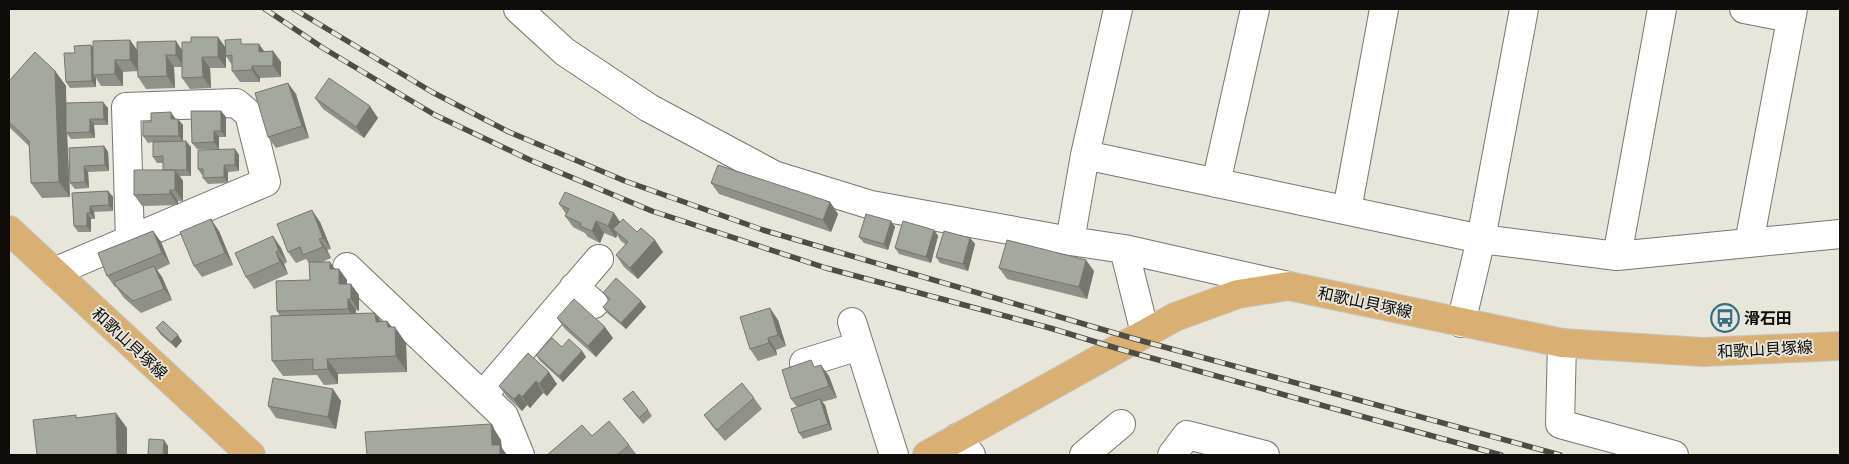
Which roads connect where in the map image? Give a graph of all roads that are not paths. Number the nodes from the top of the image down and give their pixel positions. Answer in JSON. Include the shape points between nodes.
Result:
{"nodes":[{"id":1,"x":1118,"y":9,"type":"edge"},
{"id":2,"x":1255,"y":9,"type":"edge"},
{"id":3,"x":1384,"y":9,"type":"edge"},
{"id":4,"x":1524,"y":9,"type":"edge"},
{"id":5,"x":1662,"y":9,"type":"edge"},
{"id":6,"x":1744,"y":9,"type":"edge"},
{"id":7,"x":520,"y":10,"type":"edge"},
{"id":8,"x":1792,"y":13,"type":"edge"},
{"id":9,"x":1086,"y":155,"type":"junction"},
{"id":10,"x":1216,"y":182,"type":"junction"},
{"id":11,"x":1347,"y":210,"type":"junction"},
{"id":12,"x":9,"y":230,"type":"edge"},
{"id":13,"x":1840,"y":234,"type":"edge"},
{"id":14,"x":1482,"y":239,"type":"junction"},
{"id":15,"x":130,"y":240,"type":"junction"},
{"id":16,"x":1070,"y":241,"type":"junction"},
{"id":17,"x":1749,"y":243,"type":"junction"},
{"id":18,"x":1124,"y":249,"type":"junction"},
{"id":19,"x":1617,"y":256,"type":"junction"},
{"id":20,"x":599,"y":259,"type":"dead end"},
{"id":21,"x":346,"y":267,"type":"dead end"},
{"id":22,"x":54,"y":272,"type":"junction"},
{"id":23,"x":1289,"y":286,"type":"junction"},
{"id":24,"x":1460,"y":322,"type":"junction"},
{"id":25,"x":1145,"y":333,"type":"junction"},
{"id":26,"x":1562,"y":343,"type":"junction"},
{"id":27,"x":1840,"y":346,"type":"edge"},
{"id":28,"x":804,"y":363,"type":"edge"},
{"id":29,"x":483,"y":395,"type":"junction"},
{"id":30,"x":1121,"y":424,"type":"dead end"},
{"id":31,"x":964,"y":446,"type":"edge"},
{"id":32,"x":251,"y":455,"type":"edge"},
{"id":33,"x":520,"y":455,"type":"edge"},
{"id":34,"x":894,"y":455,"type":"edge"},
{"id":35,"x":927,"y":455,"type":"edge"},
{"id":36,"x":1084,"y":455,"type":"edge"},
{"id":37,"x":1172,"y":455,"type":"edge"},
{"id":38,"x":1265,"y":455,"type":"edge"},
{"id":39,"x":1674,"y":455,"type":"edge"}],
"edges":[{"from":1,"to":9,"type":"street"},
{"from":2,"to":10,"type":"street"},
{"from":3,"to":11,"type":"street"},
{"from":4,"to":14,"type":"street"},
{"from":5,"to":19,"type":"street"},
{"from":6,"to":8,"type":"street"},
{"from":7,"to":16,"type":"street","via":[[566,52],[649,108],[774,175],[871,205]]},
{"from":8,"to":17,"type":"street"},
{"from":9,"to":10,"type":"street"},
{"from":9,"to":16,"type":"street"},
{"from":10,"to":11,"type":"street"},
{"from":11,"to":14,"type":"street"},
{"from":12,"to":22,"type":"main road","name":"和歌山貝塚線"},
{"from":13,"to":17,"type":"street"},
{"from":14,"to":19,"type":"street"},
{"from":14,"to":24,"type":"street"},
{"from":15,"to":15,"type":"street","via":[[266,182],[250,114],[236,103],[126,107]]},
{"from":15,"to":22,"type":"street"},
{"from":16,"to":18,"type":"street"},
{"from":17,"to":19,"type":"street"},
{"from":18,"to":23,"type":"street"},
{"from":18,"to":25,"type":"street"},
{"from":20,"to":29,"type":"street","via":[[584,296]]},
{"from":21,"to":29,"type":"street"},
{"from":22,"to":32,"type":"main road","name":"和歌山貝塚線"},
{"from":23,"to":24,"type":"main road","name":"和歌山貝塚線"},
{"from":23,"to":25,"type":"main road","name":"和歌山貝塚線","via":[[1238,294],[1175,317]]},
{"from":24,"to":26,"type":"main road","name":"和歌山貝塚線"},
{"from":25,"to":31,"type":"main road","name":"和歌山貝塚線"},
{"from":26,"to":27,"type":"main road","name":"和歌山貝塚線","via":[[1703,352]]},
{"from":26,"to":39,"type":"street","via":[[1560,424]]},
{"from":28,"to":34,"type":"street","via":[[856,334]]},
{"from":29,"to":33,"type":"street","via":[[504,416]]},
{"from":30,"to":36,"type":"street"},
{"from":31,"to":35,"type":"main road","name":"和歌山貝塚線"},
{"from":37,"to":38,"type":"street","via":[[1187,435]]}]}
